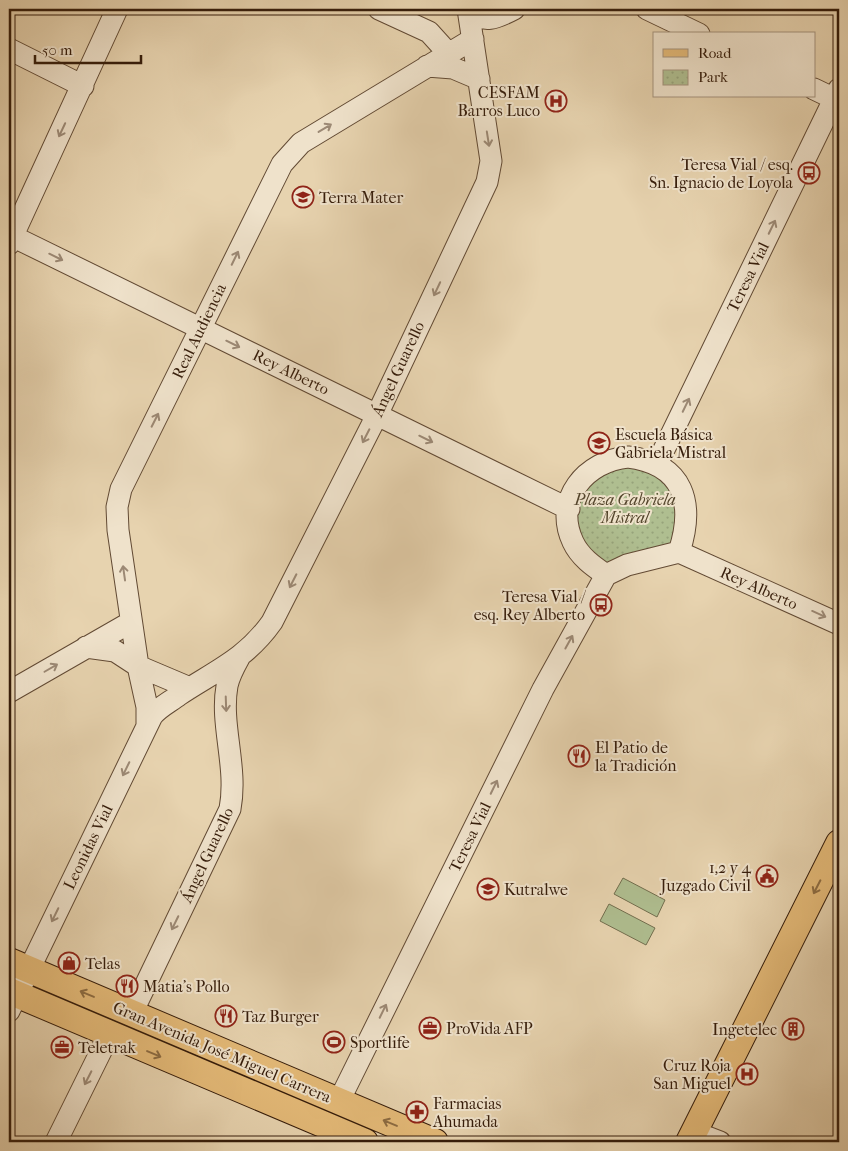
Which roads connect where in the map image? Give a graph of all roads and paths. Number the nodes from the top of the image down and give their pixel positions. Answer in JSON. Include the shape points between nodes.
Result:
{"nodes":[{"id":1,"x":117,"y":9,"type":"edge"},
{"id":2,"x":379,"y":9,"type":"edge"},
{"id":3,"x":468,"y":9,"type":"edge"},
{"id":4,"x":647,"y":9,"type":"edge"},
{"id":5,"x":506,"y":13,"type":"edge"},
{"id":6,"x":695,"y":32,"type":"edge"},
{"id":7,"x":473,"y":39,"type":"junction"},
{"id":8,"x":9,"y":50,"type":"edge"},
{"id":9,"x":448,"y":53,"type":"junction"},
{"id":10,"x":427,"y":66,"type":"junction"},
{"id":11,"x":477,"y":69,"type":"junction"},
{"id":12,"x":83,"y":86,"type":"junction"},
{"id":13,"x":816,"y":90,"type":"edge"},
{"id":14,"x":838,"y":96,"type":"edge"},
{"id":15,"x":11,"y":240,"type":"edge"},
{"id":16,"x":201,"y":328,"type":"junction"},
{"id":17,"x":377,"y":415,"type":"junction"},
{"id":18,"x":657,"y":464,"type":"junction"},
{"id":19,"x":569,"y":509,"type":"junction"},
{"id":20,"x":679,"y":552,"type":"junction"},
{"id":21,"x":606,"y":575,"type":"junction"},
{"id":22,"x":131,"y":622,"type":"junction"},
{"id":23,"x":839,"y":624,"type":"edge"},
{"id":24,"x":86,"y":647,"type":"junction"},
{"id":25,"x":239,"y":658,"type":"junction"},
{"id":26,"x":138,"y":666,"type":"junction"},
{"id":27,"x":190,"y":688,"type":"junction"},
{"id":28,"x":9,"y":692,"type":"edge"},
{"id":29,"x":148,"y":725,"type":"junction"},
{"id":30,"x":839,"y":843,"type":"edge"},
{"id":31,"x":19,"y":965,"type":"edge"},
{"id":32,"x":12,"y":999,"type":"edge"},
{"id":33,"x":132,"y":1013,"type":"junction"},
{"id":34,"x":109,"y":1035,"type":"junction"},
{"id":35,"x":339,"y":1101,"type":"junction"},
{"id":36,"x":308,"y":1118,"type":"junction"},
{"id":37,"x":691,"y":1137,"type":"edge"},
{"id":38,"x":56,"y":1142,"type":"edge"},
{"id":39,"x":365,"y":1142,"type":"edge"},
{"id":40,"x":435,"y":1142,"type":"edge"},
{"id":41,"x":720,"y":1142,"type":"edge"}],
"edges":[{"from":1,"to":12,"type":"street"},
{"from":2,"to":9,"type":"street","via":[[429,32]]},
{"from":3,"to":5,"type":"street","name":"Ángel Guarello","via":[[484,19]]},
{"from":3,"to":7,"type":"street"},
{"from":4,"to":6,"type":"street"},
{"from":5,"to":11,"type":"street","name":"Ángel Guarello","via":[[483,37]]},
{"from":7,"to":9,"type":"street","name":"Real Audiencia"},
{"from":7,"to":11,"type":"street","name":"Ángel Guarello"},
{"from":8,"to":12,"type":"street"},
{"from":9,"to":10,"type":"street","name":"Real Audiencia"},
{"from":10,"to":11,"type":"street"},
{"from":16,"to":10,"type":"street","name":"Real Audiencia","one_way":true,"via":[[290,153],[301,143]]},
{"from":11,"to":17,"type":"street","name":"Ángel Guarello","one_way":true,"via":[[491,161],[490,176]]},
{"from":12,"to":15,"type":"street","one_way":true},
{"from":13,"to":14,"type":"street"},
{"from":18,"to":14,"type":"street","name":"Teresa Vial","one_way":true},
{"from":15,"to":16,"type":"street","name":"Rey Alberto","one_way":true},
{"from":16,"to":17,"type":"street","name":"Rey Alberto","one_way":true},
{"from":22,"to":16,"type":"street","name":"Real Audiencia","one_way":true,"via":[[118,530],[117,507],[121,490]]},
{"from":17,"to":19,"type":"street","name":"Rey Alberto","one_way":true},
{"from":17,"to":25,"type":"street","name":"Ángel Guarello","one_way":true,"via":[[272,622],[253,647]]},
{"from":18,"to":19,"type":"street","via":[[628,457],[602,462],[581,479]]},
{"from":18,"to":20,"type":"street","via":[[675,480],[686,503],[686,530]]},
{"from":19,"to":21,"type":"street","via":[[569,530],[573,542],[590,564]]},
{"from":20,"to":21,"type":"street","via":[[627,565]]},
{"from":20,"to":23,"type":"street","name":"Rey Alberto","one_way":true},
{"from":35,"to":21,"type":"street","name":"Teresa Vial","one_way":true,"via":[[543,689]]},
{"from":22,"to":24,"type":"street"},
{"from":22,"to":26,"type":"street"},
{"from":24,"to":26,"type":"street","via":[[115,651]]},
{"from":28,"to":24,"type":"street","one_way":true},
{"from":25,"to":27,"type":"street","name":"Ángel Guarello"},
{"from":25,"to":33,"type":"street","name":"Ángel Guarello","one_way":true,"via":[[227,685],[225,701],[234,775],[230,809]]},
{"from":26,"to":27,"type":"street"},
{"from":26,"to":29,"type":"street"},
{"from":27,"to":29,"type":"street","name":"Leonidas Vial","via":[[156,711]]},
{"from":29,"to":31,"type":"street","name":"Leonidas Vial","one_way":true},
{"from":30,"to":37,"type":"main road","one_way":true},
{"from":31,"to":32,"type":"street","name":"Leonidas Vial"},
{"from":33,"to":31,"type":"main road","name":"Gran Avenida José Miguel Carrera","one_way":true},
{"from":32,"to":34,"type":"main road","name":"Gran Avenida José Miguel Carrera"},
{"from":33,"to":35,"type":"main road","name":"Gran Avenida José Miguel Carrera"},
{"from":34,"to":36,"type":"main road","name":"Gran Avenida José Miguel Carrera","one_way":true},
{"from":34,"to":38,"type":"street","one_way":true},
{"from":35,"to":36,"type":"main road"},
{"from":40,"to":35,"type":"main road","name":"Gran Avenida José Miguel Carrera","one_way":true},
{"from":36,"to":39,"type":"main road","name":"Gran Avenida José Miguel Carrera"},
{"from":37,"to":41,"type":"street"}]}
